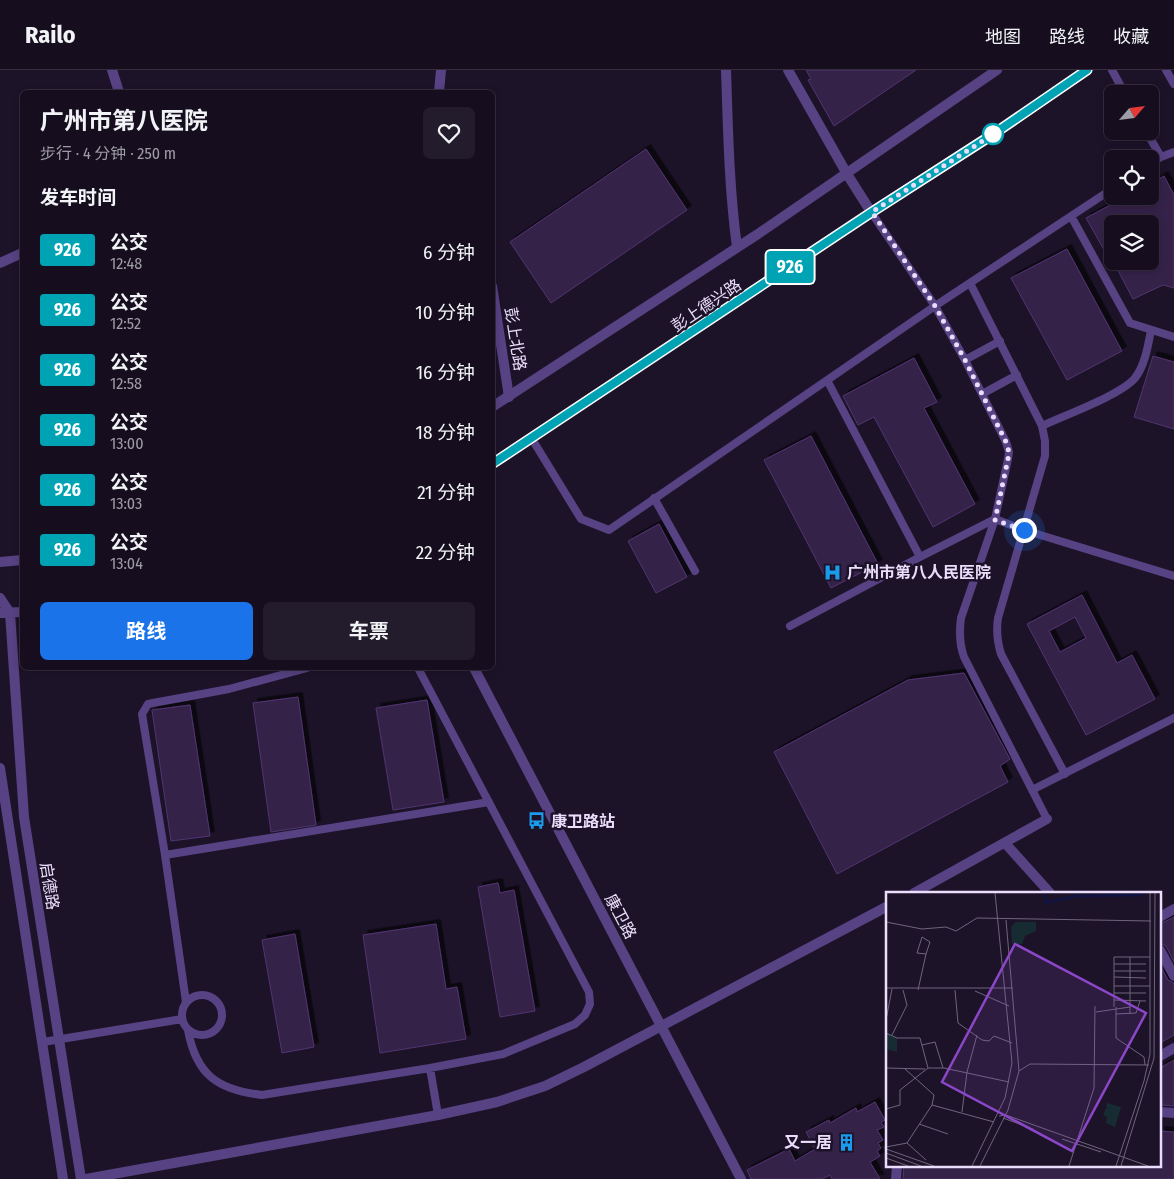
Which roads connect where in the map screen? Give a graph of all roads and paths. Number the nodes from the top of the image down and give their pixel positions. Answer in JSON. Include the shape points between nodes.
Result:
{"nodes":[{"id":1,"x":112,"y":70,"type":"edge"},
{"id":2,"x":441,"y":70,"type":"edge"},
{"id":3,"x":726,"y":70,"type":"edge"},
{"id":4,"x":788,"y":70,"type":"edge"},
{"id":5,"x":997,"y":70,"type":"edge"},
{"id":6,"x":1087,"y":70,"type":"edge"},
{"id":7,"x":1112,"y":70,"type":"edge"},
{"id":8,"x":1166,"y":70,"type":"edge"},
{"id":9,"x":1174,"y":84,"type":"edge"},
{"id":10,"x":1120,"y":85,"type":"edge"},
{"id":11,"x":118,"y":90,"type":"edge"},
{"id":12,"x":439,"y":90,"type":"edge"},
{"id":13,"x":1151,"y":140,"type":"edge"},
{"id":14,"x":1174,"y":152,"type":"edge"},
{"id":15,"x":1160,"y":157,"type":"joint"},
{"id":16,"x":847,"y":174,"type":"junction"},
{"id":17,"x":1104,"y":194,"type":"edge"},
{"id":18,"x":872,"y":212,"type":"junction"},
{"id":19,"x":1071,"y":216,"type":"junction"},
{"id":20,"x":737,"y":247,"type":"junction"},
{"id":21,"x":20,"y":255,"type":"edge"},
{"id":22,"x":0,"y":263,"type":"edge"},
{"id":23,"x":970,"y":282,"type":"junction"},
{"id":24,"x":495,"y":306,"type":"edge"},
{"id":25,"x":935,"y":306,"type":"junction"},
{"id":26,"x":1152,"y":330,"type":"junction"},
{"id":27,"x":1174,"y":337,"type":"edge"},
{"id":28,"x":1000,"y":341,"type":"junction"},
{"id":29,"x":965,"y":360,"type":"junction"},
{"id":30,"x":1017,"y":375,"type":"junction"},
{"id":31,"x":827,"y":380,"type":"junction"},
{"id":32,"x":982,"y":394,"type":"junction"},
{"id":33,"x":509,"y":397,"type":"junction"},
{"id":34,"x":495,"y":405,"type":"edge"},
{"id":35,"x":1042,"y":426,"type":"junction"},
{"id":36,"x":532,"y":439,"type":"junction"},
{"id":37,"x":495,"y":462,"type":"edge"},
{"id":38,"x":654,"y":498,"type":"junction"},
{"id":39,"x":995,"y":520,"type":"junction"},
{"id":40,"x":1024,"y":530,"type":"junction"},
{"id":41,"x":920,"y":557,"type":"junction"},
{"id":42,"x":20,"y":560,"type":"edge"},
{"id":43,"x":0,"y":562,"type":"edge"},
{"id":44,"x":695,"y":571,"type":"dead end"},
{"id":45,"x":1174,"y":576,"type":"edge"},
{"id":46,"x":0,"y":598,"type":"edge"},
{"id":47,"x":20,"y":612,"type":"edge"},
{"id":48,"x":5,"y":613,"type":"edge"},
{"id":49,"x":790,"y":626,"type":"dead end"},
{"id":50,"x":299,"y":670,"type":"edge"},
{"id":51,"x":419,"y":670,"type":"edge"},
{"id":52,"x":475,"y":670,"type":"edge"},
{"id":53,"x":1174,"y":718,"type":"edge"},
{"id":54,"x":0,"y":768,"type":"edge"},
{"id":55,"x":1065,"y":774,"type":"junction"},
{"id":56,"x":1032,"y":790,"type":"junction"},
{"id":57,"x":489,"y":802,"type":"junction"},
{"id":58,"x":1047,"y":819,"type":"joint"},
{"id":59,"x":1005,"y":843,"type":"junction"},
{"id":60,"x":165,"y":855,"type":"junction"},
{"id":61,"x":916,"y":892,"type":"edge"},
{"id":62,"x":1049,"y":892,"type":"edge"},
{"id":63,"x":886,"y":907,"type":"edge"},
{"id":64,"x":1174,"y":909,"type":"edge"},
{"id":65,"x":1162,"y":916,"type":"edge"},
{"id":66,"x":1162,"y":954,"type":"edge"},
{"id":67,"x":1174,"y":976,"type":"edge"},
{"id":68,"x":186,"y":1002,"type":"junction"},
{"id":69,"x":182,"y":1020,"type":"junction"},
{"id":70,"x":662,"y":1025,"type":"junction"},
{"id":71,"x":188,"y":1030,"type":"junction"},
{"id":72,"x":58,"y":1040,"type":"junction"},
{"id":73,"x":43,"y":1042,"type":"junction"},
{"id":74,"x":1174,"y":1048,"type":"edge"},
{"id":75,"x":1162,"y":1055,"type":"edge"},
{"id":76,"x":430,"y":1068,"type":"junction"},
{"id":77,"x":438,"y":1115,"type":"junction"},
{"id":78,"x":897,"y":1166,"type":"edge"},
{"id":79,"x":64,"y":1179,"type":"edge"},
{"id":80,"x":81,"y":1179,"type":"edge"},
{"id":81,"x":86,"y":1179,"type":"edge"},
{"id":82,"x":741,"y":1179,"type":"edge"},
{"id":83,"x":896,"y":1179,"type":"edge"}],
"edges":[{"from":1,"to":11,"type":"street"},
{"from":2,"to":12,"type":"street"},
{"from":3,"to":20,"type":"street","via":[[729,165]]},
{"from":4,"to":16,"type":"street"},
{"from":5,"to":16,"type":"street","name":"彭上德兴路"},
{"from":6,"to":18,"type":"street","name":"彭上德兴路"},
{"from":7,"to":10,"type":"lane"},
{"from":8,"to":9,"type":"lane"},
{"from":13,"to":15,"type":"lane"},
{"from":14,"to":15,"type":"lane"},
{"from":16,"to":18,"type":"street"},
{"from":16,"to":20,"type":"street","name":"彭上德兴路"},
{"from":17,"to":19,"type":"lane"},
{"from":18,"to":25,"type":"lane"},
{"from":18,"to":36,"type":"street","name":"彭上德兴路"},
{"from":19,"to":23,"type":"lane"},
{"from":19,"to":26,"type":"lane","via":[[1130,323]]},
{"from":20,"to":33,"type":"street","name":"彭上德兴路"},
{"from":21,"to":22,"type":"street"},
{"from":23,"to":25,"type":"lane"},
{"from":23,"to":28,"type":"lane"},
{"from":24,"to":33,"type":"street","name":"彭上北路"},
{"from":25,"to":29,"type":"lane"},
{"from":25,"to":31,"type":"lane"},
{"from":26,"to":27,"type":"lane"},
{"from":26,"to":35,"type":"lane","via":[[1136,376],[1125,387]]},
{"from":28,"to":29,"type":"lane"},
{"from":28,"to":30,"type":"lane"},
{"from":29,"to":32,"type":"lane"},
{"from":30,"to":32,"type":"lane"},
{"from":30,"to":35,"type":"lane"},
{"from":31,"to":38,"type":"lane"},
{"from":31,"to":41,"type":"lane"},
{"from":32,"to":39,"type":"lane","via":[[1009,452]]},
{"from":33,"to":34,"type":"street","name":"彭上德兴路"},
{"from":35,"to":40,"type":"lane","via":[[1045,456]]},
{"from":36,"to":37,"type":"street","name":"彭上德兴路"},
{"from":36,"to":38,"type":"lane","via":[[581,520],[609,530]]},
{"from":38,"to":44,"type":"lane"},
{"from":39,"to":40,"type":"lane"},
{"from":39,"to":41,"type":"lane"},
{"from":39,"to":56,"type":"lane","via":[[961,618],[960,646]]},
{"from":40,"to":45,"type":"lane"},
{"from":40,"to":55,"type":"lane","via":[[998,618],[997,640],[1001,654]]},
{"from":41,"to":49,"type":"lane"},
{"from":42,"to":43,"type":"street"},
{"from":46,"to":48,"type":"street","name":"启德路"},
{"from":47,"to":48,"type":"street"},
{"from":48,"to":72,"type":"street","name":"启德路","via":[[24,817]]},
{"from":50,"to":60,"type":"lane","via":[[229,689],[148,704],[145,708],[142,714]]},
{"from":51,"to":57,"type":"lane"},
{"from":52,"to":70,"type":"street","name":"康卫路"},
{"from":53,"to":55,"type":"lane"},
{"from":54,"to":73,"type":"street","name":"启德路"},
{"from":55,"to":56,"type":"lane"},
{"from":56,"to":58,"type":"lane"},
{"from":57,"to":60,"type":"lane"},
{"from":57,"to":76,"type":"lane","via":[[589,992],[590,1004],[585,1015],[575,1024],[503,1054]]},
{"from":58,"to":59,"type":"street"},
{"from":59,"to":61,"type":"street"},
{"from":59,"to":62,"type":"street"},
{"from":60,"to":68,"type":"lane"},
{"from":63,"to":70,"type":"street"},
{"from":64,"to":65,"type":"street"},
{"from":66,"to":67,"type":"street"},
{"from":68,"to":69,"type":"lane","via":[[181,1012]]},
{"from":68,"to":71,"type":"lane","via":[[194,996],[205,995],[217,1002],[222,1013],[220,1024],[213,1032],[201,1035]]},
{"from":69,"to":71,"type":"lane"},
{"from":69,"to":72,"type":"lane"},
{"from":70,"to":77,"type":"street","via":[[544,1086],[497,1102]]},
{"from":70,"to":82,"type":"street","name":"康卫路"},
{"from":71,"to":76,"type":"lane","via":[[196,1060],[206,1072],[215,1081],[242,1093],[262,1095]]},
{"from":72,"to":73,"type":"lane"},
{"from":72,"to":80,"type":"street","name":"启德路"},
{"from":73,"to":79,"type":"street","name":"启德路"},
{"from":74,"to":75,"type":"street"},
{"from":76,"to":77,"type":"lane"},
{"from":77,"to":81,"type":"street"},
{"from":78,"to":83,"type":"street"}]}
